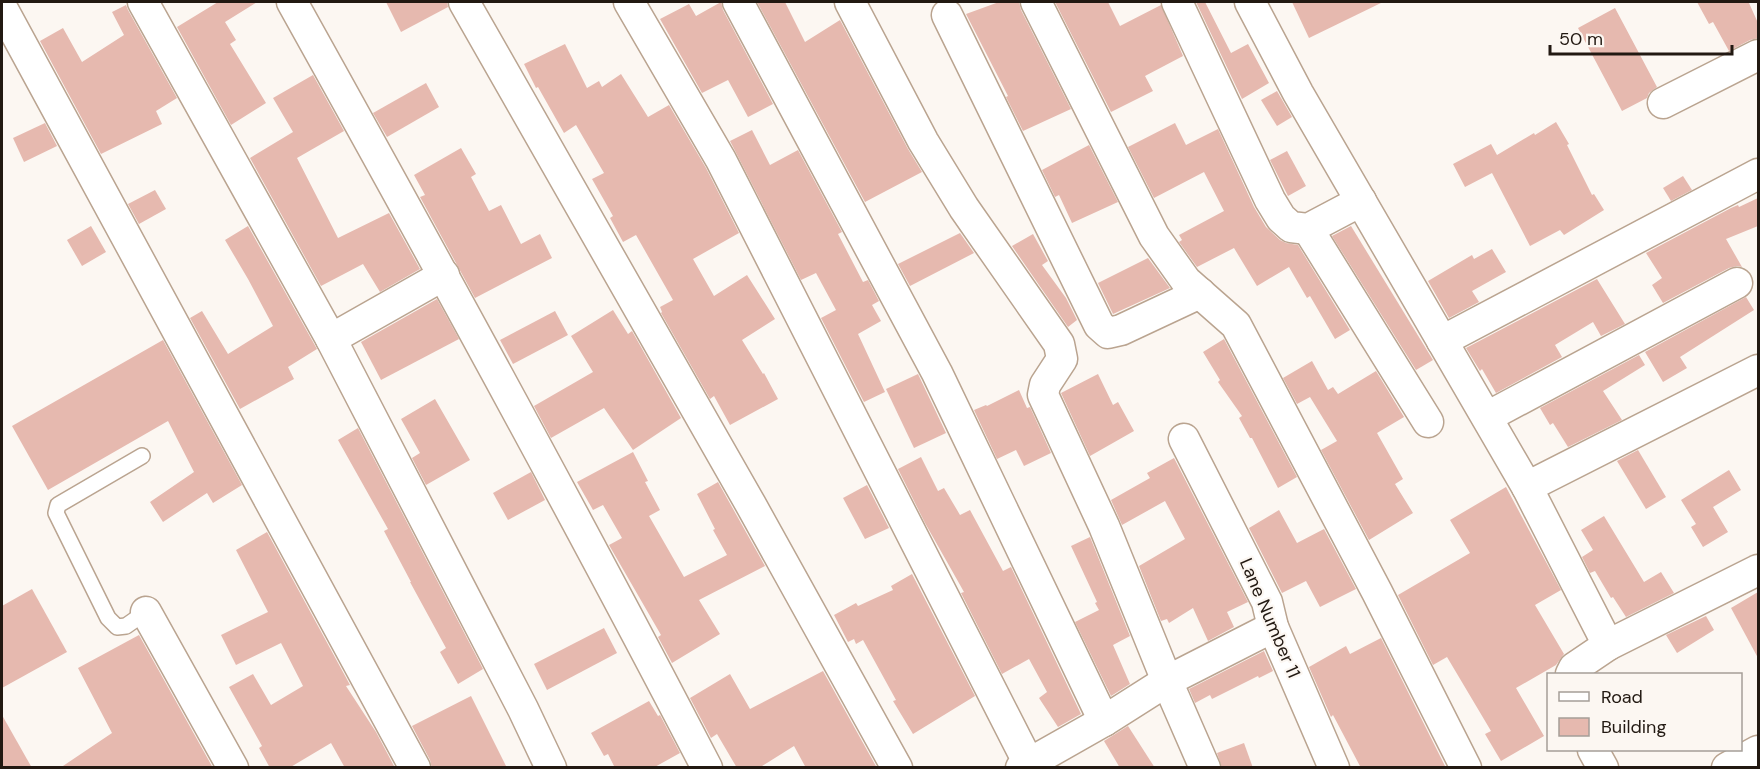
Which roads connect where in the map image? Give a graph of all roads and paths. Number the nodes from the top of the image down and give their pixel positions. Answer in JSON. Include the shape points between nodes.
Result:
{"nodes":[{"id":1,"x":143,"y":2,"type":"edge"},
{"id":2,"x":292,"y":2,"type":"edge"},
{"id":3,"x":464,"y":2,"type":"edge"},
{"id":4,"x":629,"y":2,"type":"edge"},
{"id":5,"x":738,"y":2,"type":"edge"},
{"id":6,"x":850,"y":2,"type":"edge"},
{"id":7,"x":1036,"y":2,"type":"edge"},
{"id":8,"x":1177,"y":2,"type":"edge"},
{"id":9,"x":1250,"y":2,"type":"edge"},
{"id":10,"x":2,"y":8,"type":"edge"},
{"id":11,"x":947,"y":15,"type":"dead end"},
{"id":12,"x":1758,"y":56,"type":"edge"},
{"id":13,"x":1663,"y":103,"type":"dead end"},
{"id":14,"x":1758,"y":174,"type":"edge"},
{"id":15,"x":1361,"y":201,"type":"junction"},
{"id":16,"x":1308,"y":230,"type":"junction"},
{"id":17,"x":444,"y":275,"type":"junction"},
{"id":18,"x":1737,"y":283,"type":"dead end"},
{"id":19,"x":1200,"y":293,"type":"junction"},
{"id":20,"x":1074,"y":328,"type":"dead end"},
{"id":21,"x":331,"y":339,"type":"junction"},
{"id":22,"x":1442,"y":341,"type":"junction"},
{"id":23,"x":1062,"y":359,"type":"junction"},
{"id":24,"x":1758,"y":370,"type":"edge"},
{"id":25,"x":1487,"y":417,"type":"junction"},
{"id":26,"x":1428,"y":422,"type":"dead end"},
{"id":27,"x":1184,"y":439,"type":"dead end"},
{"id":28,"x":142,"y":456,"type":"dead end"},
{"id":29,"x":1527,"y":487,"type":"junction"},
{"id":30,"x":1758,"y":570,"type":"edge"},
{"id":31,"x":146,"y":612,"type":"joint"},
{"id":32,"x":1273,"y":627,"type":"junction"},
{"id":33,"x":1608,"y":645,"type":"junction"},
{"id":34,"x":1572,"y":673,"type":"edge"},
{"id":35,"x":1167,"y":681,"type":"junction"},
{"id":36,"x":1104,"y":721,"type":"junction"},
{"id":37,"x":1594,"y":751,"type":"edge"},
{"id":38,"x":1758,"y":751,"type":"edge"},
{"id":39,"x":1026,"y":766,"type":"edge"},
{"id":40,"x":233,"y":768,"type":"edge"},
{"id":41,"x":415,"y":768,"type":"edge"},
{"id":42,"x":551,"y":768,"type":"edge"},
{"id":43,"x":708,"y":768,"type":"edge"},
{"id":44,"x":897,"y":768,"type":"edge"},
{"id":45,"x":1205,"y":768,"type":"edge"},
{"id":46,"x":1334,"y":768,"type":"edge"},
{"id":47,"x":1466,"y":768,"type":"edge"},
{"id":48,"x":1603,"y":768,"type":"edge"},
{"id":49,"x":1727,"y":768,"type":"edge"}],
"edges":[{"from":1,"to":21,"type":"street"},
{"from":2,"to":17,"type":"street"},
{"from":3,"to":44,"type":"street"},
{"from":4,"to":39,"type":"street","via":[[721,160]]},
{"from":5,"to":36,"type":"street","via":[[937,373]]},
{"from":6,"to":23,"type":"street","via":[[923,141],[963,208],[1059,344]]},
{"from":7,"to":19,"type":"street","via":[[1154,236],[1186,281]]},
{"from":8,"to":16,"type":"street","via":[[1275,209],[1291,227]]},
{"from":9,"to":15,"type":"street"},
{"from":10,"to":41,"type":"street"},
{"from":11,"to":19,"type":"street","via":[[1099,325],[1108,333],[1121,330]]},
{"from":12,"to":13,"type":"street"},
{"from":14,"to":22,"type":"street"},
{"from":15,"to":16,"type":"street"},
{"from":15,"to":22,"type":"street"},
{"from":16,"to":26,"type":"street"},
{"from":17,"to":21,"type":"street"},
{"from":17,"to":43,"type":"street"},
{"from":18,"to":25,"type":"street"},
{"from":19,"to":47,"type":"street","via":[[1236,325]]},
{"from":20,"to":23,"type":"street"},
{"from":21,"to":42,"type":"street"},
{"from":22,"to":25,"type":"street"},
{"from":23,"to":35,"type":"street","via":[[1043,395],[1104,526]]},
{"from":24,"to":29,"type":"street"},
{"from":25,"to":29,"type":"street"},
{"from":27,"to":32,"type":"street","name":"Lane Number 11","via":[[1267,602]]},
{"from":28,"to":31,"type":"lane","via":[[58,505],[56,513],[108,618],[117,627],[126,626]]},
{"from":29,"to":33,"type":"street"},
{"from":30,"to":33,"type":"street"},
{"from":31,"to":40,"type":"street"},
{"from":32,"to":35,"type":"street"},
{"from":32,"to":46,"type":"street","name":"Lane Number 11"},
{"from":33,"to":34,"type":"street"},
{"from":35,"to":36,"type":"street"},
{"from":35,"to":45,"type":"street"},
{"from":36,"to":39,"type":"street"},
{"from":37,"to":48,"type":"street"},
{"from":38,"to":49,"type":"street"}]}
